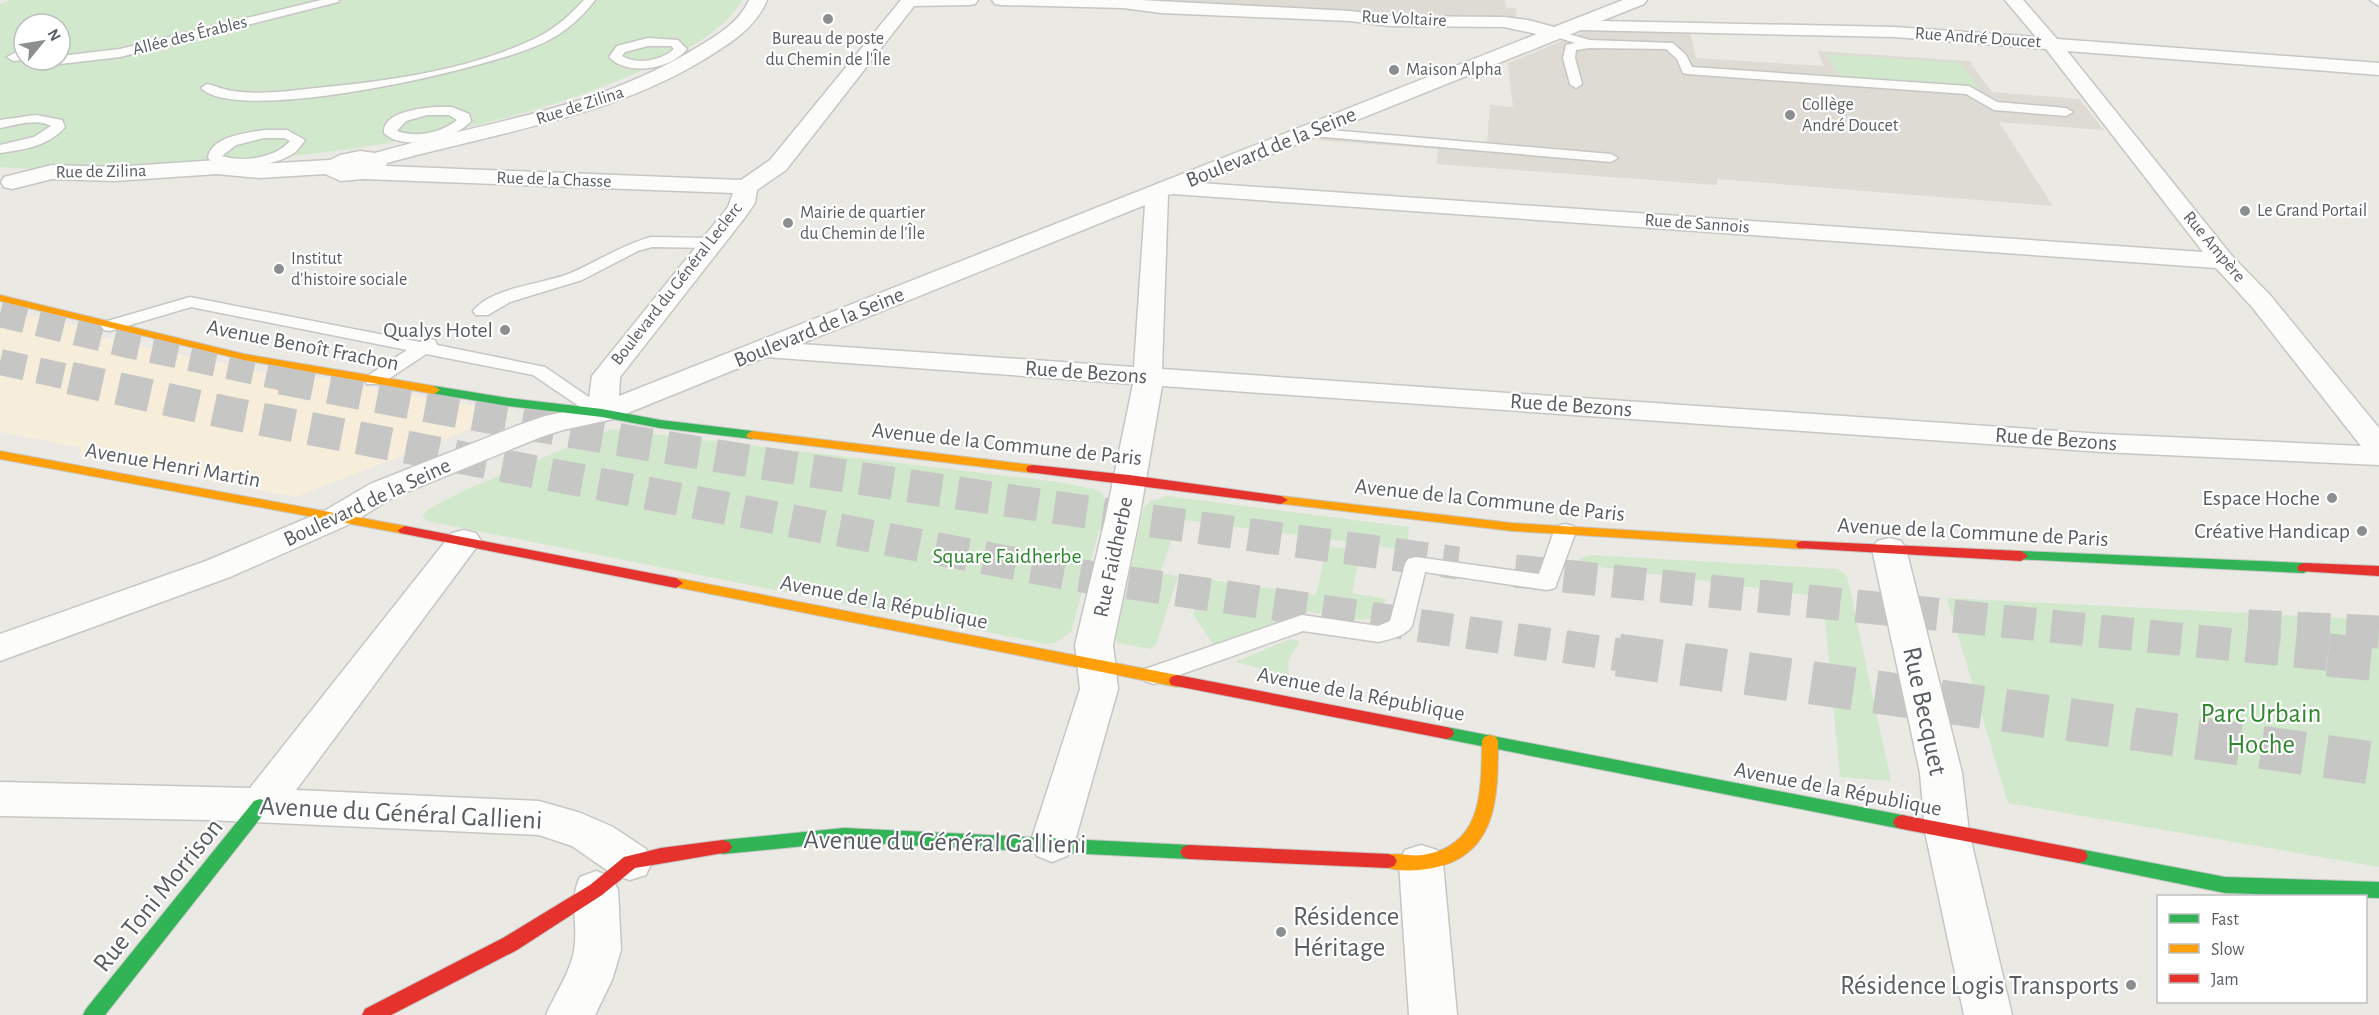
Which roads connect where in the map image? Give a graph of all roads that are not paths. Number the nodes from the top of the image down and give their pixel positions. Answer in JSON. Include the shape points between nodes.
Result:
{"nodes":[{"id":1,"x":334,"y":0,"type":"edge"},
{"id":2,"x":590,"y":0,"type":"edge"},
{"id":3,"x":758,"y":0,"type":"edge"},
{"id":4,"x":969,"y":0,"type":"edge"},
{"id":5,"x":1001,"y":0,"type":"edge"},
{"id":6,"x":1638,"y":0,"type":"edge"},
{"id":7,"x":2014,"y":0,"type":"edge"},
{"id":8,"x":2375,"y":0,"type":"edge"},
{"id":9,"x":910,"y":1,"type":"edge"},
{"id":10,"x":277,"y":3,"type":"dead end"},
{"id":11,"x":2379,"y":3,"type":"edge"},
{"id":12,"x":319,"y":4,"type":"junction"},
{"id":13,"x":1554,"y":33,"type":"junction"},
{"id":14,"x":1583,"y":34,"type":"junction"},
{"id":15,"x":2051,"y":44,"type":"junction"},
{"id":16,"x":72,"y":59,"type":"edge"},
{"id":17,"x":2343,"y":66,"type":"junction"},
{"id":18,"x":2379,"y":69,"type":"edge"},
{"id":19,"x":1576,"y":84,"type":"dead end"},
{"id":20,"x":207,"y":88,"type":"dead end"},
{"id":21,"x":2372,"y":89,"type":"dead end"},
{"id":22,"x":2066,"y":112,"type":"dead end"},
{"id":23,"x":0,"y":124,"type":"edge"},
{"id":24,"x":1306,"y":132,"type":"junction"},
{"id":25,"x":0,"y":149,"type":"edge"},
{"id":26,"x":1611,"y":158,"type":"dead end"},
{"id":27,"x":369,"y":166,"type":"junction"},
{"id":28,"x":266,"y":167,"type":"junction"},
{"id":29,"x":6,"y":180,"type":"edge"},
{"id":30,"x":746,"y":187,"type":"junction"},
{"id":31,"x":1163,"y":190,"type":"junction"},
{"id":32,"x":104,"y":193,"type":"dead end"},
{"id":33,"x":713,"y":243,"type":"junction"},
{"id":34,"x":2223,"y":261,"type":"junction"},
{"id":35,"x":0,"y":298,"type":"edge"},
{"id":36,"x":482,"y":311,"type":"dead end"},
{"id":37,"x":110,"y":326,"type":"junction"},
{"id":38,"x":426,"y":346,"type":"junction"},
{"id":39,"x":763,"y":350,"type":"junction"},
{"id":40,"x":1148,"y":377,"type":"junction"},
{"id":41,"x":374,"y":380,"type":"junction"},
{"id":42,"x":602,"y":413,"type":"junction"},
{"id":43,"x":2379,"y":448,"type":"edge"},
{"id":44,"x":0,"y":455,"type":"edge"},
{"id":45,"x":2379,"y":456,"type":"edge"},
{"id":46,"x":1128,"y":478,"type":"junction"},
{"id":47,"x":338,"y":516,"type":"junction"},
{"id":48,"x":1565,"y":531,"type":"junction"},
{"id":49,"x":464,"y":541,"type":"junction"},
{"id":50,"x":1889,"y":549,"type":"junction"},
{"id":51,"x":2379,"y":571,"type":"edge"},
{"id":52,"x":0,"y":648,"type":"edge"},
{"id":53,"x":1095,"y":666,"type":"junction"},
{"id":54,"x":1154,"y":675,"type":"junction"},
{"id":55,"x":1490,"y":741,"type":"junction"},
{"id":56,"x":0,"y":799,"type":"edge"},
{"id":57,"x":260,"y":806,"type":"junction"},
{"id":58,"x":1947,"y":832,"type":"junction"},
{"id":59,"x":1052,"y":844,"type":"junction"},
{"id":60,"x":630,"y":862,"type":"junction"},
{"id":61,"x":1421,"y":863,"type":"junction"},
{"id":62,"x":596,"y":890,"type":"junction"},
{"id":63,"x":2379,"y":890,"type":"edge"},
{"id":64,"x":93,"y":1015,"type":"edge"},
{"id":65,"x":372,"y":1015,"type":"edge"},
{"id":66,"x":570,"y":1015,"type":"edge"},
{"id":67,"x":1433,"y":1015,"type":"edge"},
{"id":68,"x":1988,"y":1015,"type":"edge"}],
"edges":[{"from":1,"to":12,"type":"lane","name":"Allée des Érables"},
{"from":2,"to":20,"type":"lane","via":[[579,15],[538,40],[429,75],[284,94],[220,94]]},
{"from":3,"to":27,"type":"street","name":"Rue de Zilina","via":[[747,19],[728,35],[633,88],[519,125],[441,138]]},
{"from":4,"to":9,"type":"street"},
{"from":5,"to":13,"type":"street","name":"Rue Voltaire","via":[[1123,3],[1390,21],[1504,22]]},
{"from":6,"to":14,"type":"street","name":"Boulevard de la Seine"},
{"from":7,"to":15,"type":"street","name":"Rue Ampère"},
{"from":8,"to":11,"type":"lane"},
{"from":9,"to":30,"type":"street","name":"Boulevard du Général Leclerc","via":[[778,165]]},
{"from":10,"to":12,"type":"lane","name":"Allée des Érables"},
{"from":12,"to":16,"type":"lane","name":"Allée des Érables","via":[[169,42]]},
{"from":13,"to":14,"type":"street","name":"Boulevard de la Seine"},
{"from":13,"to":24,"type":"street","name":"Boulevard de la Seine"},
{"from":14,"to":15,"type":"street","name":"Rue André Doucet","via":[[1894,32]]},
{"from":14,"to":19,"type":"lane","via":[[1570,48]]},
{"from":14,"to":22,"type":"lane","via":[[1669,46],[1682,58],[1687,70],[1969,90],[1994,106]]},
{"from":15,"to":17,"type":"street","name":"Rue André Doucet"},
{"from":15,"to":34,"type":"street","name":"Rue Ampère"},
{"from":17,"to":18,"type":"street","name":"Rue André Doucet"},
{"from":17,"to":21,"type":"street"},
{"from":23,"to":25,"type":"lane","via":[[40,119],[57,123],[58,127],[38,140]]},
{"from":24,"to":26,"type":"lane"},
{"from":24,"to":31,"type":"street","name":"Boulevard de la Seine"},
{"from":27,"to":28,"type":"street","name":"Rue de Zilina","via":[[341,174],[333,172],[334,167]]},
{"from":27,"to":30,"type":"street","name":"Rue de la Chasse"},
{"from":28,"to":28,"type":"lane","via":[[291,150],[298,140],[287,134],[264,134],[237,140],[215,154],[215,158],[229,163]]},
{"from":28,"to":29,"type":"street","name":"Rue de Zilina","via":[[114,174],[52,172]]},
{"from":29,"to":32,"type":"street","name":"Rue de Zilina"},
{"from":30,"to":33,"type":"street","name":"Boulevard du Général Leclerc","via":[[743,203]]},
{"from":31,"to":34,"type":"street","name":"Rue de Sannois"},
{"from":31,"to":39,"type":"street","name":"Boulevard de la Seine"},
{"from":31,"to":40,"type":"street","name":"Rue Faidherbe"},
{"from":33,"to":36,"type":"lane","via":[[651,242],[576,277],[504,298]]},
{"from":33,"to":42,"type":"street","name":"Boulevard du Général Leclerc","via":[[606,376]]},
{"from":34,"to":43,"type":"street","name":"Rue Ampère"},
{"from":35,"to":37,"type":"main road","name":"Avenue Benoît Frachon"},
{"from":37,"to":38,"type":"lane","via":[[190,302]]},
{"from":37,"to":41,"type":"main road","name":"Avenue Benoît Frachon","via":[[244,357]]},
{"from":38,"to":41,"type":"lane"},
{"from":38,"to":42,"type":"lane","via":[[539,371]]},
{"from":39,"to":40,"type":"street","name":"Rue de Bezons"},
{"from":39,"to":42,"type":"street","name":"Boulevard de la Seine"},
{"from":40,"to":45,"type":"street","name":"Rue de Bezons","via":[[2102,442]]},
{"from":40,"to":46,"type":"street","name":"Rue Faidherbe"},
{"from":41,"to":42,"type":"main road","name":"Avenue Benoît Frachon"},
{"from":42,"to":46,"type":"main road","name":"Avenue de la Commune de Paris","via":[[685,428]]},
{"from":42,"to":47,"type":"street","name":"Boulevard de la Seine","via":[[530,431],[381,491]]},
{"from":44,"to":47,"type":"main road","name":"Avenue Henri Martin"},
{"from":46,"to":48,"type":"main road","name":"Avenue de la Commune de Paris"},
{"from":46,"to":53,"type":"street","name":"Rue Faidherbe","via":[[1094,645]]},
{"from":47,"to":49,"type":"main road","name":"Avenue de la République"},
{"from":47,"to":52,"type":"street","name":"Boulevard de la Seine","via":[[218,569]]},
{"from":48,"to":50,"type":"main road","name":"Avenue de la Commune de Paris"},
{"from":48,"to":54,"type":"lane","via":[[1547,583],[1416,564],[1400,626],[1379,634],[1302,623]]},
{"from":49,"to":53,"type":"main road","name":"Avenue de la République"},
{"from":49,"to":57,"type":"street"},
{"from":50,"to":51,"type":"main road","name":"Avenue de la Commune de Paris"},
{"from":50,"to":58,"type":"street","name":"Rue Becquet","via":[[1941,774]]},
{"from":53,"to":54,"type":"main road","name":"Avenue de la République"},
{"from":53,"to":59,"type":"street","name":"Rue Faidherbe","via":[[1099,690]]},
{"from":54,"to":55,"type":"main road","name":"Avenue de la République"},
{"from":55,"to":58,"type":"main road","name":"Avenue de la République"},
{"from":55,"to":61,"type":"main road","name":"Avenue du Général Gallieni","via":[[1490,782],[1475,838],[1444,857]]},
{"from":56,"to":57,"type":"street","name":"Avenue du Général Gallieni"},
{"from":57,"to":60,"type":"street","name":"Avenue du Général Gallieni","via":[[539,818],[574,826]]},
{"from":57,"to":64,"type":"main road","name":"Rue Toni Morrison"},
{"from":58,"to":63,"type":"main road","name":"Avenue de la République","via":[[2225,885]]},
{"from":58,"to":68,"type":"street","name":"Rue Becquet"},
{"from":59,"to":60,"type":"main road","name":"Avenue du Général Gallieni","via":[[844,835],[661,855]]},
{"from":59,"to":61,"type":"main road","name":"Avenue du Général Gallieni"},
{"from":60,"to":62,"type":"main road"},
{"from":61,"to":67,"type":"street"},
{"from":62,"to":65,"type":"main road","via":[[510,944]]},
{"from":62,"to":66,"type":"street","via":[[598,950]]}]}
